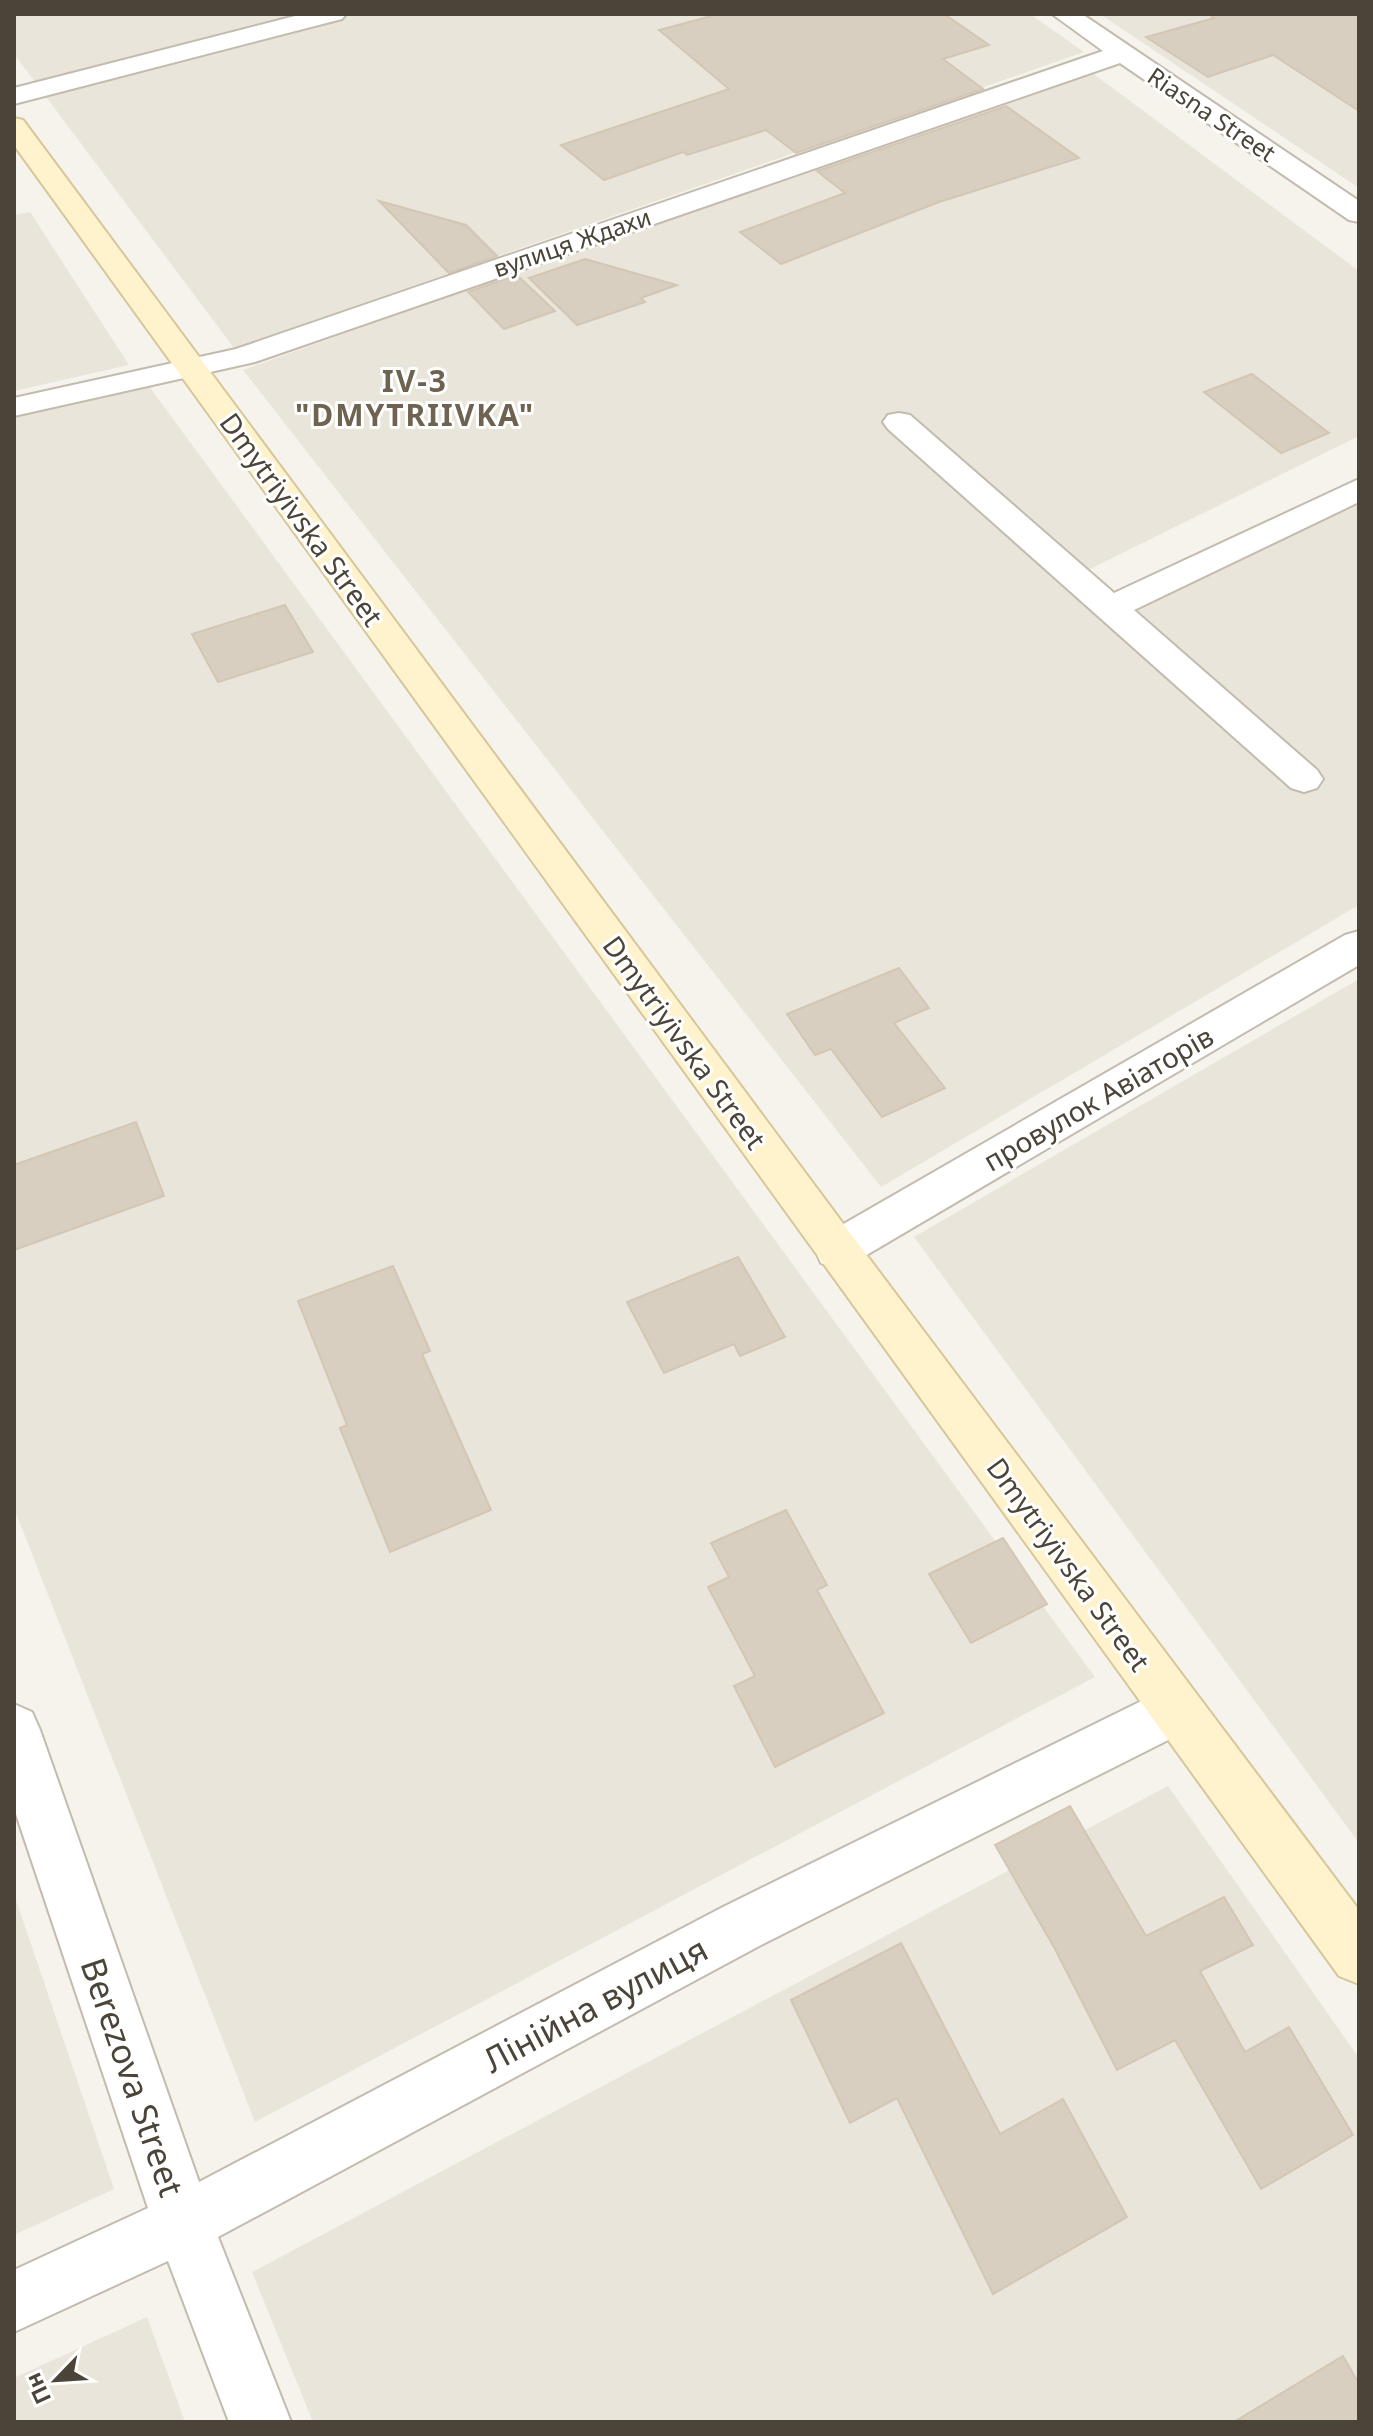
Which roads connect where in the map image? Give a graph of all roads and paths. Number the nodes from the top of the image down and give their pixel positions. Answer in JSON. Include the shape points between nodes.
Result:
{"nodes":[{"id":1,"x":333,"y":14,"type":"edge"},
{"id":2,"x":1065,"y":14,"type":"edge"},
{"id":3,"x":1124,"y":53,"type":"junction"},
{"id":4,"x":14,"y":96,"type":"edge"},
{"id":5,"x":14,"y":126,"type":"edge"},
{"id":6,"x":1359,"y":214,"type":"edge"},
{"id":7,"x":191,"y":369,"type":"junction"},
{"id":8,"x":14,"y":407,"type":"edge"},
{"id":9,"x":899,"y":422,"type":"dead end"},
{"id":10,"x":1359,"y":489,"type":"edge"},
{"id":11,"x":1112,"y":607,"type":"junction"},
{"id":12,"x":1304,"y":779,"type":"dead end"},
{"id":13,"x":1359,"y":946,"type":"edge"},
{"id":14,"x":837,"y":1250,"type":"junction"},
{"id":15,"x":1176,"y":1709,"type":"junction"},
{"id":16,"x":14,"y":1730,"type":"edge"},
{"id":17,"x":1359,"y":1956,"type":"edge"},
{"id":18,"x":183,"y":2223,"type":"junction"},
{"id":19,"x":14,"y":2301,"type":"edge"},
{"id":20,"x":260,"y":2422,"type":"edge"}],
"edges":[{"from":1,"to":4,"type":"street"},
{"from":2,"to":3,"type":"street","name":"Riasna Street"},
{"from":3,"to":6,"type":"street","name":"Riasna Street"},
{"from":3,"to":7,"type":"street","name":"вулиця Ждахи","via":[[244,356]]},
{"from":5,"to":7,"type":"main road","name":"Dmytriyivska Street"},
{"from":7,"to":8,"type":"street","name":"вулиця Ждахи"},
{"from":7,"to":14,"type":"main road","name":"Dmytriyivska Street"},
{"from":9,"to":11,"type":"street"},
{"from":10,"to":11,"type":"street"},
{"from":11,"to":12,"type":"street"},
{"from":13,"to":14,"type":"street","name":"провулок Авіаторів"},
{"from":14,"to":15,"type":"main road","name":"Dmytriyivska Street"},
{"from":15,"to":17,"type":"main road","name":"Dmytriyivska Street"},
{"from":15,"to":18,"type":"street","name":"Лінійна вулиця","via":[[742,1926]]},
{"from":16,"to":18,"type":"street","name":"Berezova Street"},
{"from":18,"to":19,"type":"street","name":"Лінійна вулиця"},
{"from":18,"to":20,"type":"street","name":"Berezova Street"}]}
